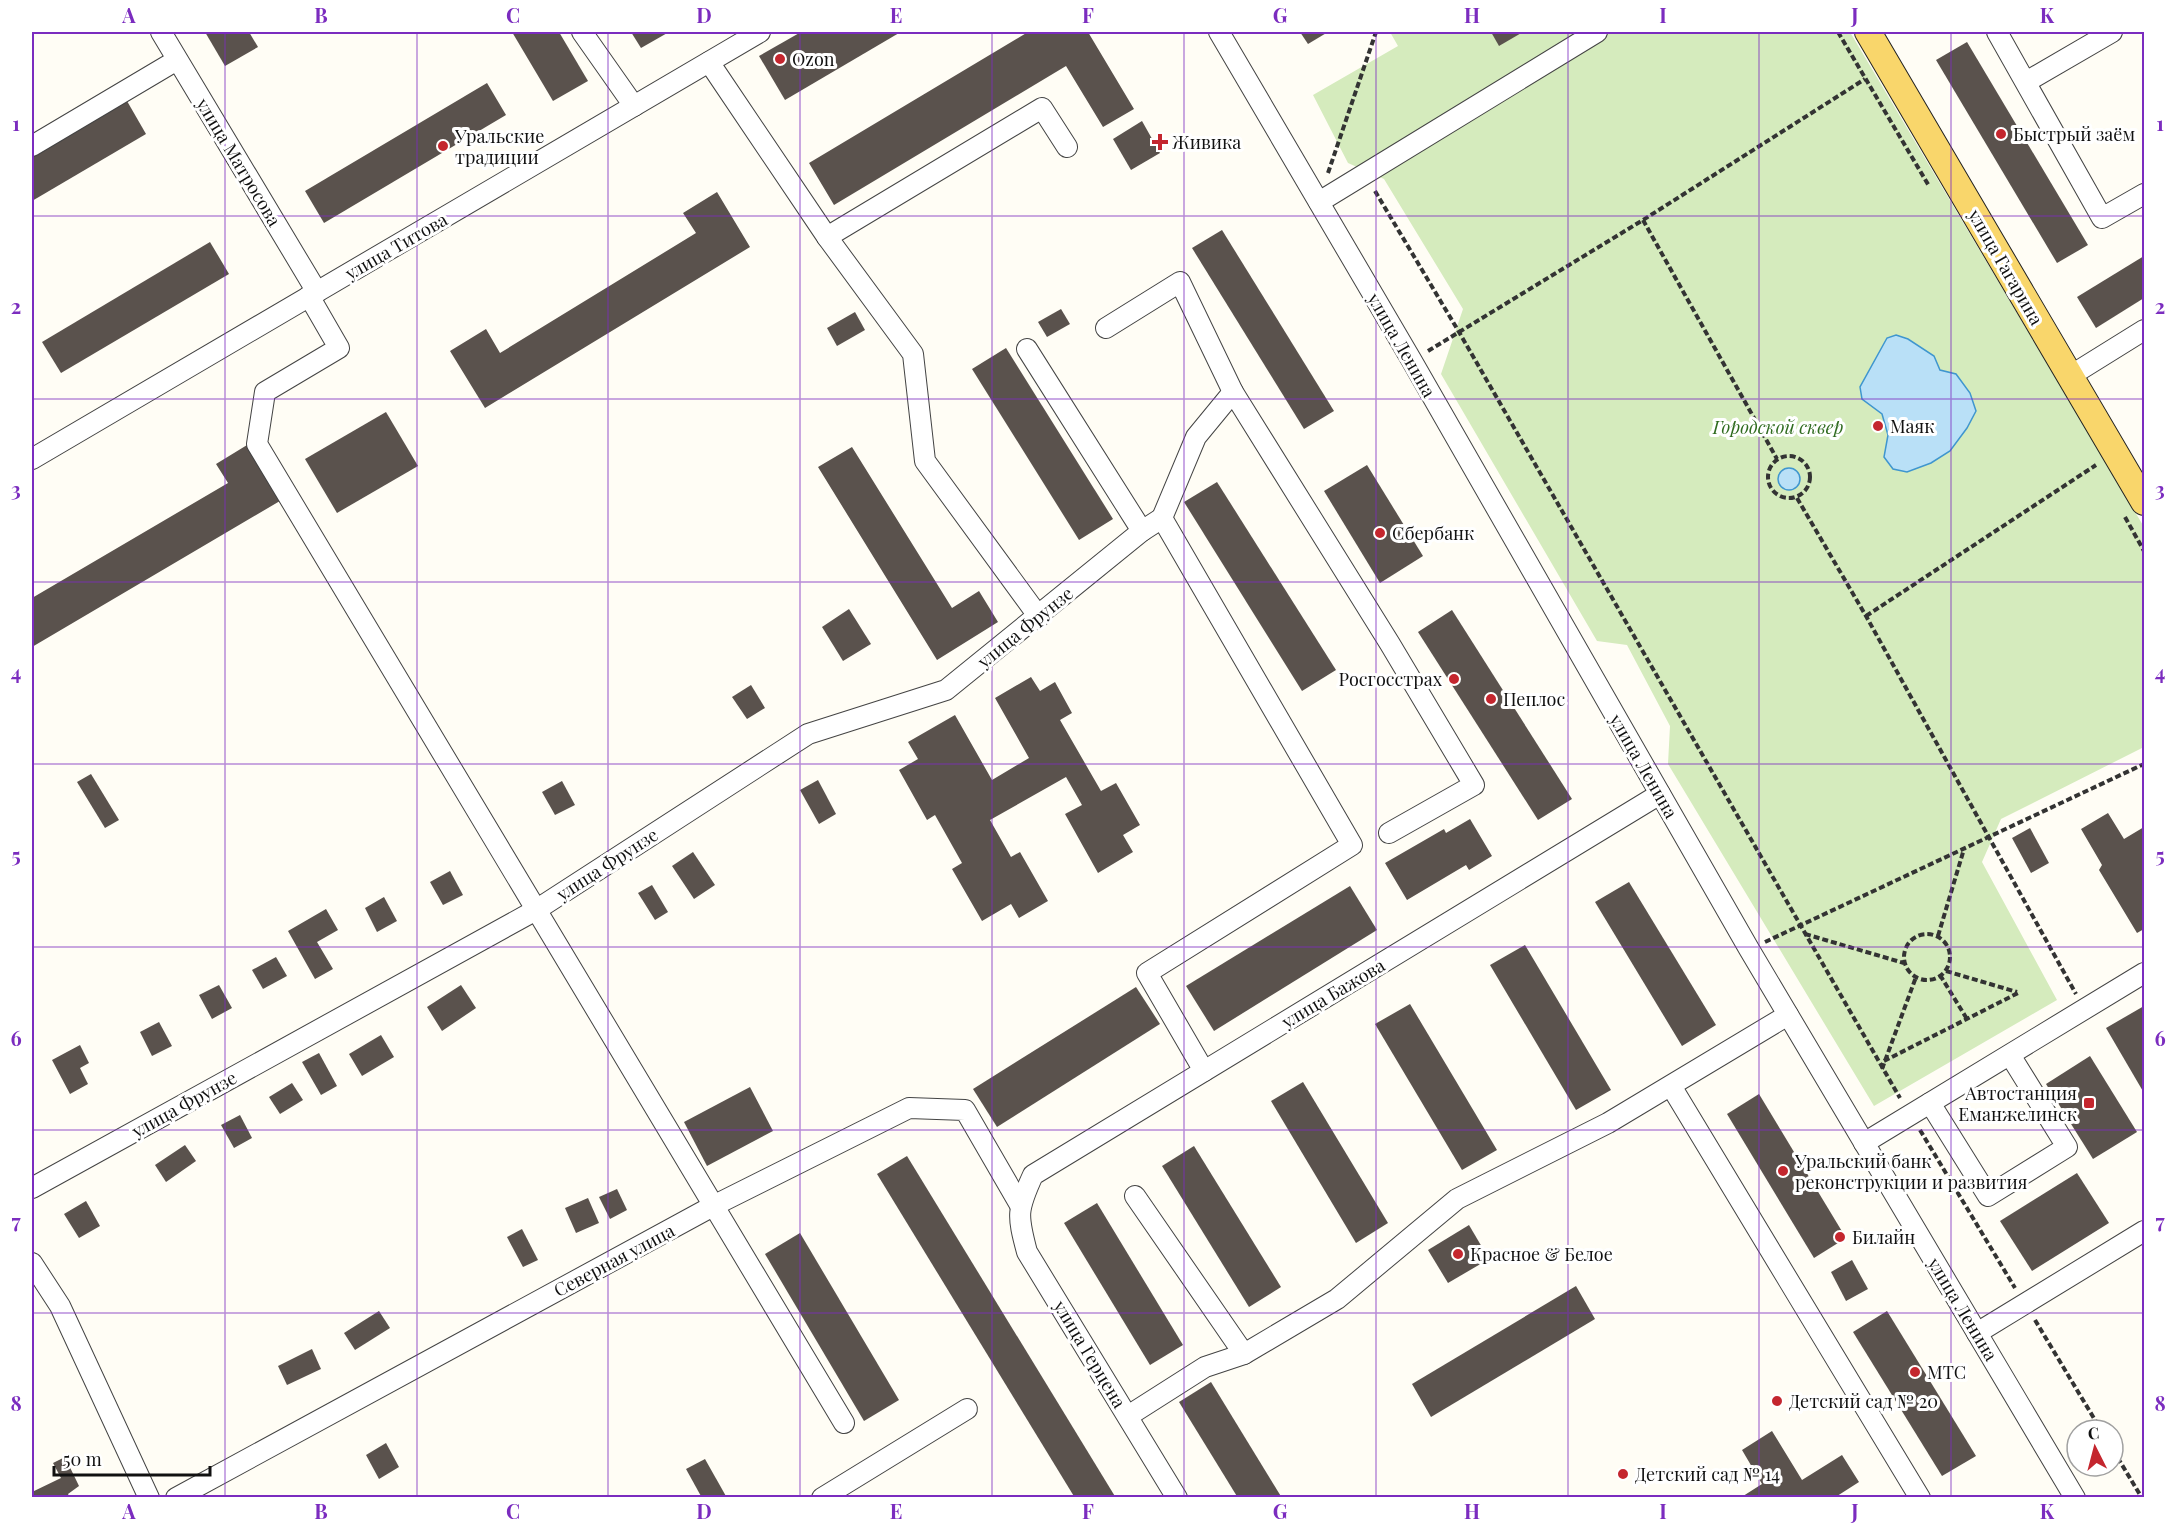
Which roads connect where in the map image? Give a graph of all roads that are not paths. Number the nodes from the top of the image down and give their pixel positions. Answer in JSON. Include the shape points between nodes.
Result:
{"nodes":[{"id":1,"x":160,"y":32,"type":"edge"},
{"id":2,"x":582,"y":32,"type":"edge"},
{"id":3,"x":760,"y":32,"type":"edge"},
{"id":4,"x":1219,"y":32,"type":"edge"},
{"id":5,"x":1597,"y":32,"type":"edge"},
{"id":6,"x":1997,"y":32,"type":"edge"},
{"id":7,"x":2112,"y":32,"type":"edge"},
{"id":8,"x":1873,"y":33,"type":"edge"},
{"id":9,"x":177,"y":60,"type":"junction"},
{"id":10,"x":709,"y":62,"type":"junction"},
{"id":11,"x":2026,"y":82,"type":"junction"},
{"id":12,"x":634,"y":106,"type":"junction"},
{"id":13,"x":32,"y":146,"type":"edge"},
{"id":14,"x":1067,"y":147,"type":"dead end"},
{"id":15,"x":2145,"y":194,"type":"edge"},
{"id":16,"x":1319,"y":202,"type":"junction"},
{"id":17,"x":827,"y":237,"type":"junction"},
{"id":18,"x":313,"y":294,"type":"junction"},
{"id":19,"x":1106,"y":328,"type":"dead end"},
{"id":20,"x":2145,"y":330,"type":"edge"},
{"id":21,"x":1027,"y":349,"type":"dead end"},
{"id":22,"x":2070,"y":376,"type":"junction"},
{"id":23,"x":1233,"y":392,"type":"junction"},
{"id":24,"x":32,"y":459,"type":"edge"},
{"id":25,"x":2145,"y":502,"type":"edge"},
{"id":26,"x":1162,"y":518,"type":"junction"},
{"id":27,"x":1142,"y":531,"type":"junction"},
{"id":28,"x":1039,"y":617,"type":"junction"},
{"id":29,"x":1660,"y":794,"type":"junction"},
{"id":30,"x":1389,"y":832,"type":"dead end"},
{"id":31,"x":536,"y":910,"type":"junction"},
{"id":32,"x":2145,"y":973,"type":"edge"},
{"id":33,"x":1788,"y":1015,"type":"junction"},
{"id":34,"x":2010,"y":1055,"type":"junction"},
{"id":35,"x":1204,"y":1071,"type":"junction"},
{"id":36,"x":1671,"y":1086,"type":"junction"},
{"id":37,"x":1930,"y":1103,"type":"junction"},
{"id":38,"x":1864,"y":1143,"type":"junction"},
{"id":39,"x":32,"y":1188,"type":"edge"},
{"id":40,"x":1135,"y":1196,"type":"dead end"},
{"id":41,"x":1020,"y":1205,"type":"junction"},
{"id":42,"x":713,"y":1206,"type":"junction"},
{"id":43,"x":2145,"y":1231,"type":"edge"},
{"id":44,"x":32,"y":1263,"type":"edge"},
{"id":45,"x":1977,"y":1333,"type":"junction"},
{"id":46,"x":1244,"y":1354,"type":"junction"},
{"id":47,"x":967,"y":1409,"type":"dead end"},
{"id":48,"x":1128,"y":1416,"type":"junction"},
{"id":49,"x":844,"y":1423,"type":"dead end"},
{"id":50,"x":149,"y":1497,"type":"edge"},
{"id":51,"x":176,"y":1497,"type":"edge"},
{"id":52,"x":822,"y":1497,"type":"edge"},
{"id":53,"x":1178,"y":1497,"type":"edge"},
{"id":54,"x":1920,"y":1497,"type":"edge"},
{"id":55,"x":2075,"y":1497,"type":"edge"}],
"edges":[{"from":1,"to":9,"type":"street","name":"улица Матросова"},
{"from":2,"to":12,"type":"street"},
{"from":3,"to":10,"type":"street","name":"улица Титова"},
{"from":4,"to":16,"type":"street","name":"улица Ленина"},
{"from":5,"to":16,"type":"street"},
{"from":6,"to":11,"type":"street"},
{"from":7,"to":11,"type":"street"},
{"from":8,"to":22,"type":"main road","name":"улица Гагарина"},
{"from":9,"to":13,"type":"street"},
{"from":9,"to":18,"type":"street","name":"улица Матросова"},
{"from":10,"to":12,"type":"street","name":"улица Титова"},
{"from":10,"to":17,"type":"street"},
{"from":11,"to":15,"type":"street","via":[[2102,218]]},
{"from":12,"to":18,"type":"street","name":"улица Титова"},
{"from":14,"to":17,"type":"street","via":[[1042,108]]},
{"from":16,"to":29,"type":"street","name":"улица Ленина"},
{"from":17,"to":28,"type":"street","via":[[913,354],[925,461]]},
{"from":18,"to":24,"type":"street","name":"улица Титова"},
{"from":18,"to":31,"type":"street","name":"улица Матросова","via":[[339,348],[265,392],[257,444]]},
{"from":19,"to":23,"type":"street","via":[[1180,282]]},
{"from":20,"to":22,"type":"street"},
{"from":21,"to":27,"type":"street"},
{"from":22,"to":25,"type":"main road","name":"улица Гагарина"},
{"from":23,"to":26,"type":"street","via":[[1196,436]]},
{"from":23,"to":30,"type":"street","via":[[1474,785]]},
{"from":26,"to":27,"type":"street","name":"улица Фрунзе"},
{"from":26,"to":35,"type":"street","via":[[1352,845],[1147,973]]},
{"from":27,"to":28,"type":"street","name":"улица Фрунзе"},
{"from":28,"to":31,"type":"street","name":"улица Фрунзе","via":[[946,690],[808,734]]},
{"from":29,"to":33,"type":"street","name":"улица Ленина"},
{"from":29,"to":35,"type":"street","name":"улица Бажова"},
{"from":31,"to":39,"type":"street","name":"улица Фрунзе"},
{"from":31,"to":42,"type":"street"},
{"from":32,"to":34,"type":"street"},
{"from":33,"to":36,"type":"street"},
{"from":33,"to":38,"type":"street","name":"улица Ленина"},
{"from":34,"to":37,"type":"street"},
{"from":34,"to":37,"type":"street","via":[[2067,1147],[1988,1196]]},
{"from":35,"to":41,"type":"street","name":"улица Бажова","via":[[1033,1175]]},
{"from":36,"to":46,"type":"street","via":[[1608,1123],[1457,1199],[1337,1299]]},
{"from":36,"to":54,"type":"street"},
{"from":37,"to":38,"type":"street"},
{"from":38,"to":45,"type":"street","name":"улица Ленина"},
{"from":40,"to":46,"type":"street"},
{"from":41,"to":42,"type":"street","name":"Северная улица","via":[[965,1110],[909,1108]]},
{"from":41,"to":48,"type":"street","name":"улица Герцена","via":[[1020,1227],[1027,1252]]},
{"from":42,"to":49,"type":"street"},
{"from":42,"to":51,"type":"street","name":"Северная улица"},
{"from":43,"to":45,"type":"street"},
{"from":44,"to":50,"type":"street","via":[[60,1306]]},
{"from":45,"to":55,"type":"street","name":"улица Ленина"},
{"from":46,"to":48,"type":"street","via":[[1205,1367]]},
{"from":47,"to":52,"type":"street"},
{"from":48,"to":53,"type":"street","name":"улица Герцена"}]}
